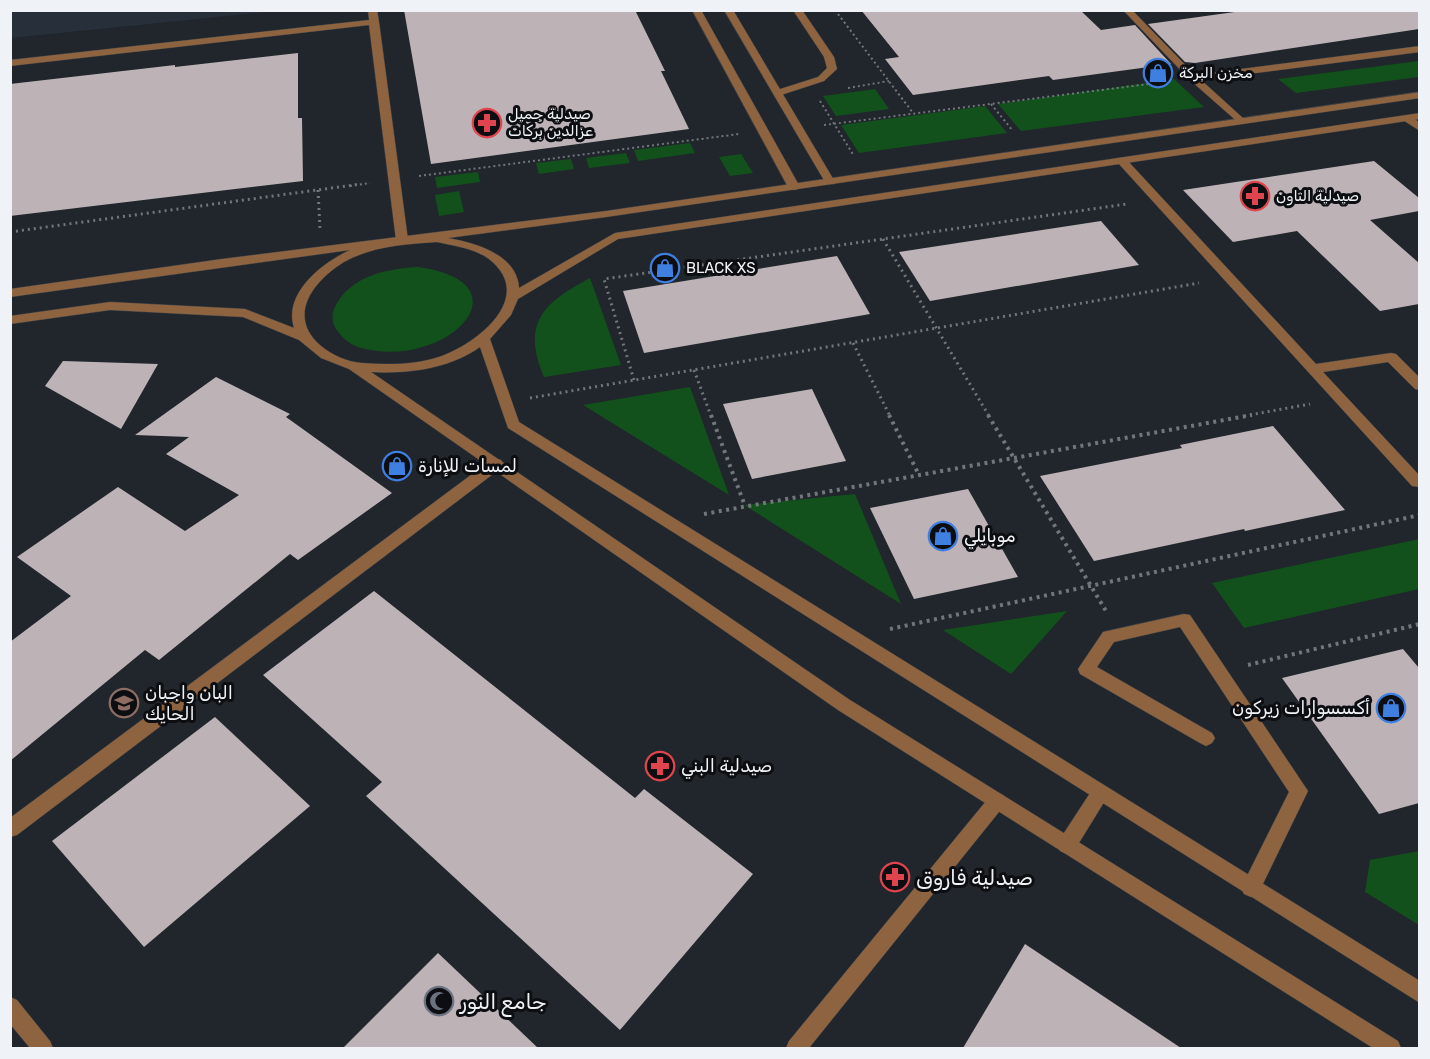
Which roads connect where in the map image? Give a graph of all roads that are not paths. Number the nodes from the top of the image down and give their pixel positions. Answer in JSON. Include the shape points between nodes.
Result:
{"nodes":[{"id":1,"x":372,"y":10,"type":"edge"},
{"id":2,"x":696,"y":10,"type":"edge"},
{"id":3,"x":728,"y":10,"type":"edge"},
{"id":4,"x":797,"y":10,"type":"edge"},
{"id":5,"x":1127,"y":10,"type":"edge"},
{"id":6,"x":374,"y":22,"type":"junction"},
{"id":7,"x":1419,"y":49,"type":"edge"},
{"id":8,"x":10,"y":63,"type":"edge"},
{"id":9,"x":1193,"y":78,"type":"junction"},
{"id":10,"x":778,"y":93,"type":"junction"},
{"id":11,"x":1419,"y":95,"type":"edge"},
{"id":12,"x":1419,"y":116,"type":"edge"},
{"id":13,"x":1407,"y":118,"type":"junction"},
{"id":14,"x":1240,"y":121,"type":"junction"},
{"id":15,"x":1419,"y":128,"type":"edge"},
{"id":16,"x":1122,"y":161,"type":"junction"},
{"id":17,"x":830,"y":182,"type":"junction"},
{"id":18,"x":794,"y":187,"type":"junction"},
{"id":19,"x":402,"y":240,"type":"junction"},
{"id":20,"x":10,"y":293,"type":"edge"},
{"id":21,"x":514,"y":296,"type":"junction"},
{"id":22,"x":10,"y":320,"type":"edge"},
{"id":23,"x":304,"y":337,"type":"junction"},
{"id":24,"x":484,"y":340,"type":"junction"},
{"id":25,"x":353,"y":366,"type":"junction"},
{"id":26,"x":1313,"y":369,"type":"junction"},
{"id":27,"x":1419,"y":386,"type":"edge"},
{"id":28,"x":495,"y":464,"type":"junction"},
{"id":29,"x":1419,"y":482,"type":"edge"},
{"id":30,"x":1206,"y":738,"type":"dead end"},
{"id":31,"x":1100,"y":793,"type":"junction"},
{"id":32,"x":997,"y":801,"type":"junction"},
{"id":33,"x":10,"y":829,"type":"edge"},
{"id":34,"x":1067,"y":845,"type":"junction"},
{"id":35,"x":1251,"y":888,"type":"junction"},
{"id":36,"x":1419,"y":993,"type":"edge"},
{"id":37,"x":10,"y":1007,"type":"edge"},
{"id":38,"x":43,"y":1048,"type":"edge"},
{"id":39,"x":796,"y":1048,"type":"edge"},
{"id":40,"x":1390,"y":1048,"type":"edge"}],
"edges":[{"from":1,"to":6,"type":"street"},
{"from":2,"to":18,"type":"street"},
{"from":3,"to":10,"type":"street"},
{"from":4,"to":10,"type":"street","via":[[829,57],[832,69],[821,80]]},
{"from":5,"to":9,"type":"street"},
{"from":6,"to":8,"type":"street"},
{"from":6,"to":19,"type":"street"},
{"from":7,"to":9,"type":"street"},
{"from":9,"to":14,"type":"street"},
{"from":10,"to":17,"type":"street"},
{"from":11,"to":14,"type":"street"},
{"from":12,"to":13,"type":"street"},
{"from":13,"to":15,"type":"street"},
{"from":13,"to":16,"type":"street"},
{"from":14,"to":17,"type":"street"},
{"from":16,"to":21,"type":"street","via":[[615,237]]},
{"from":16,"to":26,"type":"street"},
{"from":17,"to":18,"type":"street"},
{"from":18,"to":19,"type":"street"},
{"from":19,"to":20,"type":"street"},
{"from":19,"to":21,"type":"street","via":[[437,239],[468,245],[494,257],[509,275]]},
{"from":19,"to":23,"type":"street","via":[[340,259],[317,276],[302,296],[297,317]]},
{"from":21,"to":24,"type":"street","via":[[505,319]]},
{"from":22,"to":23,"type":"street","via":[[110,306],[245,313]]},
{"from":23,"to":25,"type":"street","via":[[323,354]]},
{"from":24,"to":25,"type":"street","via":[[456,356],[422,366],[387,370]]},
{"from":24,"to":31,"type":"street","via":[[513,425]]},
{"from":25,"to":28,"type":"street"},
{"from":26,"to":27,"type":"street","via":[[1391,357]]},
{"from":26,"to":29,"type":"street"},
{"from":28,"to":32,"type":"street","via":[[844,705]]},
{"from":28,"to":33,"type":"street"},
{"from":30,"to":35,"type":"street","via":[[1086,669],[1109,637],[1184,620],[1299,790]]},
{"from":31,"to":34,"type":"street"},
{"from":31,"to":35,"type":"street"},
{"from":32,"to":34,"type":"street"},
{"from":32,"to":39,"type":"street"},
{"from":34,"to":40,"type":"street"},
{"from":35,"to":36,"type":"street"},
{"from":37,"to":38,"type":"street"}]}
